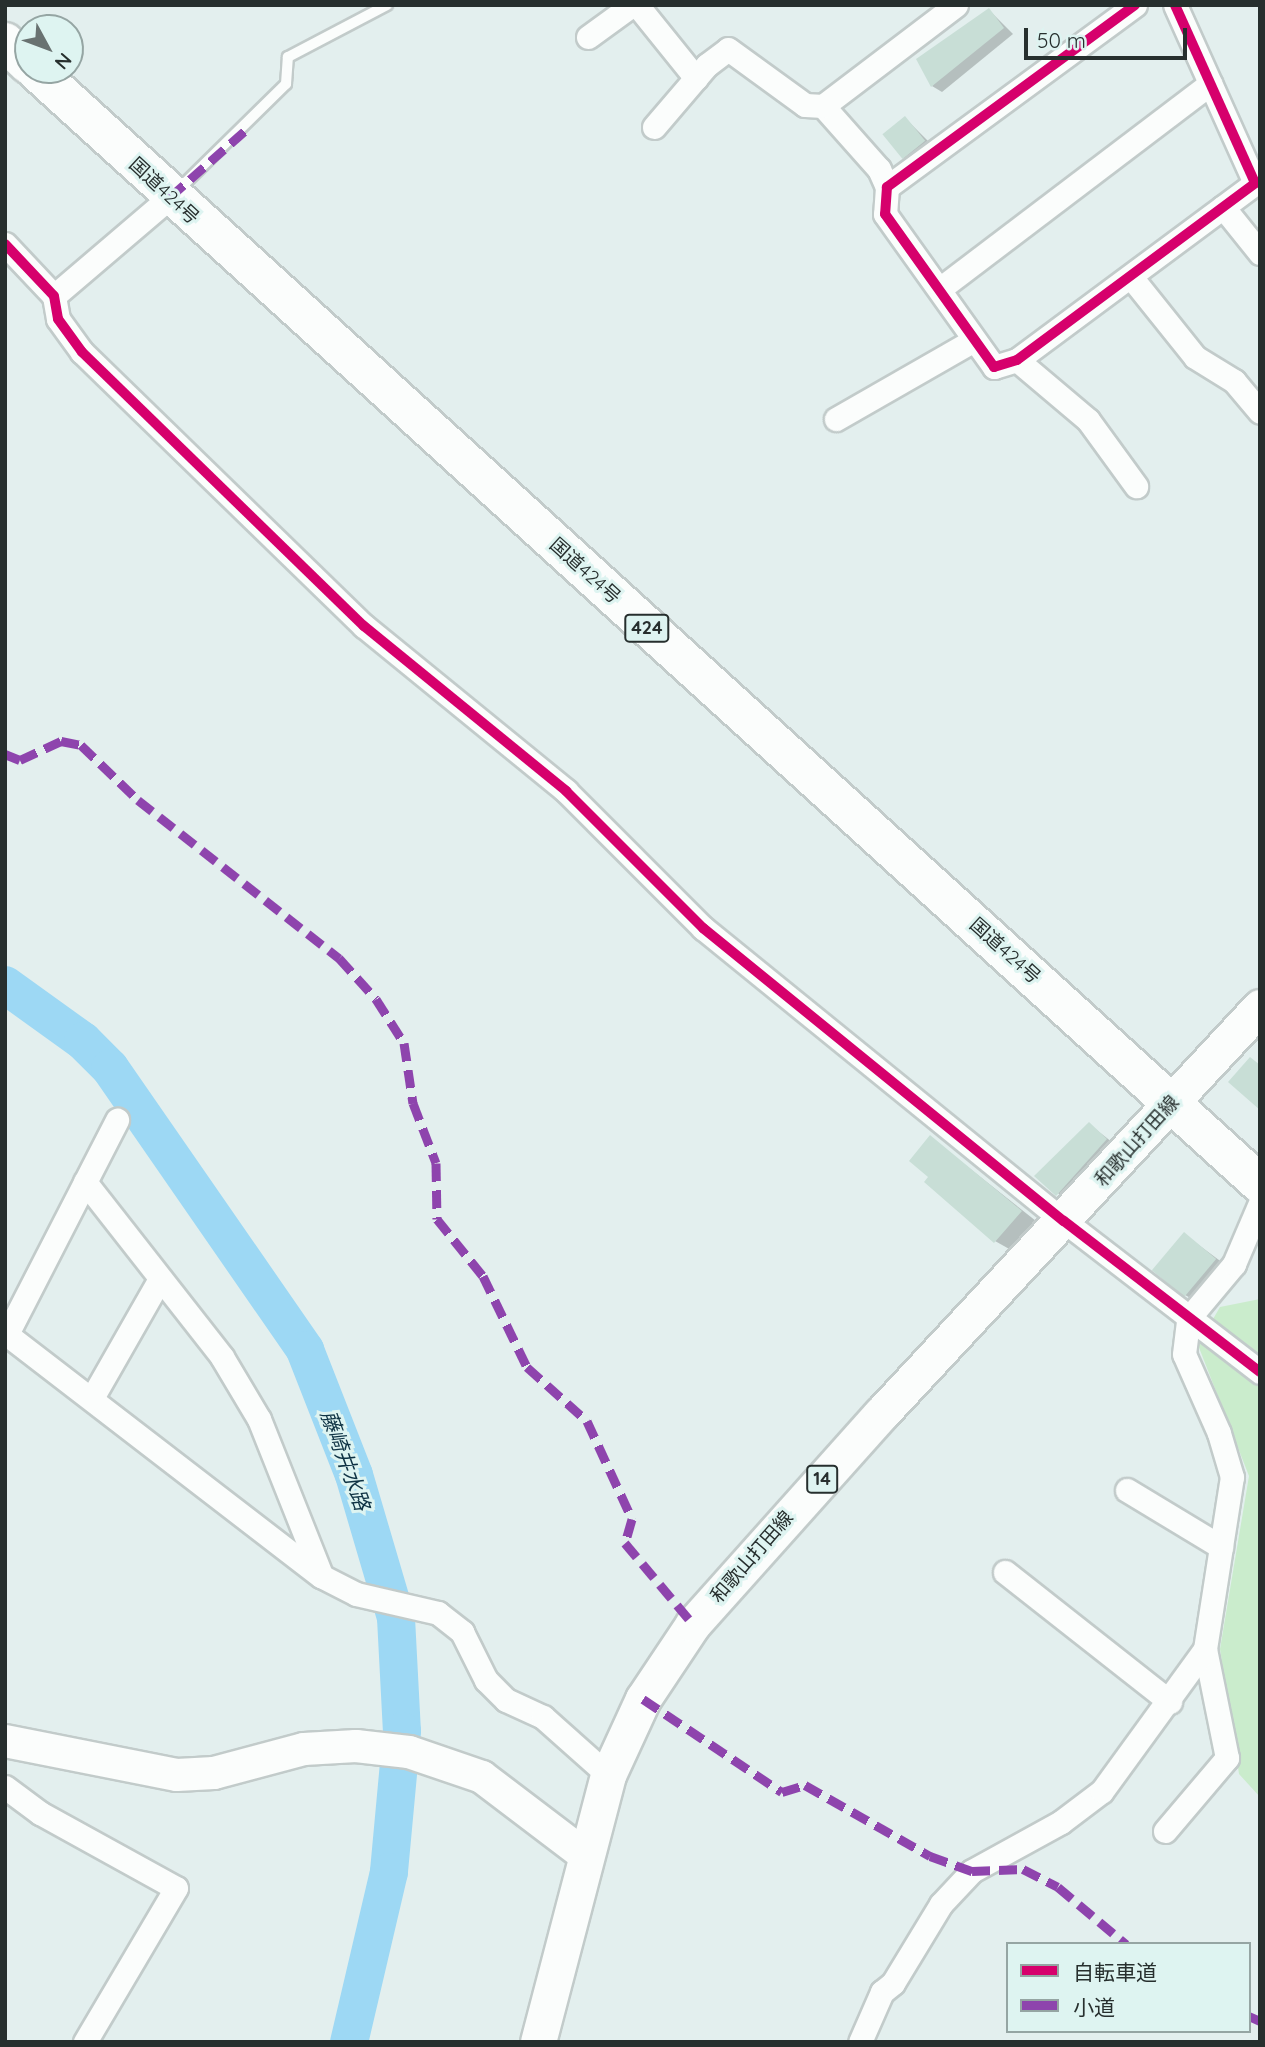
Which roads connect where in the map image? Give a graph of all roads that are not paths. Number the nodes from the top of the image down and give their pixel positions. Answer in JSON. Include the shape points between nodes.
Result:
{"nodes":[{"id":1,"x":387,"y":5,"type":"edge"},
{"id":2,"x":635,"y":5,"type":"edge"},
{"id":3,"x":956,"y":5,"type":"edge"},
{"id":4,"x":1135,"y":5,"type":"edge"},
{"id":5,"x":1175,"y":5,"type":"edge"},
{"id":6,"x":589,"y":37,"type":"dead end"},
{"id":7,"x":696,"y":78,"type":"junction"},
{"id":8,"x":50,"y":84,"type":"edge"},
{"id":9,"x":1210,"y":84,"type":"junction"},
{"id":10,"x":823,"y":106,"type":"junction"},
{"id":11,"x":654,"y":127,"type":"dead end"},
{"id":12,"x":1257,"y":182,"type":"edge"},
{"id":13,"x":887,"y":187,"type":"junction"},
{"id":14,"x":170,"y":197,"type":"junction"},
{"id":15,"x":1223,"y":207,"type":"junction"},
{"id":16,"x":5,"y":244,"type":"edge"},
{"id":17,"x":1260,"y":253,"type":"edge"},
{"id":18,"x":1131,"y":276,"type":"junction"},
{"id":19,"x":941,"y":288,"type":"junction"},
{"id":20,"x":54,"y":296,"type":"junction"},
{"id":21,"x":972,"y":341,"type":"junction"},
{"id":22,"x":1017,"y":360,"type":"junction"},
{"id":23,"x":1260,"y":412,"type":"edge"},
{"id":24,"x":836,"y":419,"type":"dead end"},
{"id":25,"x":1136,"y":486,"type":"dead end"},
{"id":26,"x":1260,"y":1007,"type":"edge"},
{"id":27,"x":1171,"y":1102,"type":"junction"},
{"id":28,"x":117,"y":1120,"type":"dead end"},
{"id":29,"x":85,"y":1182,"type":"junction"},
{"id":30,"x":1260,"y":1184,"type":"edge"},
{"id":31,"x":1260,"y":1203,"type":"edge"},
{"id":32,"x":1064,"y":1221,"type":"junction"},
{"id":33,"x":160,"y":1279,"type":"junction"},
{"id":34,"x":1188,"y":1319,"type":"junction"},
{"id":35,"x":6,"y":1334,"type":"edge"},
{"id":36,"x":1260,"y":1372,"type":"edge"},
{"id":37,"x":92,"y":1398,"type":"junction"},
{"id":38,"x":1127,"y":1490,"type":"dead end"},
{"id":39,"x":1221,"y":1547,"type":"junction"},
{"id":40,"x":1005,"y":1572,"type":"dead end"},
{"id":41,"x":321,"y":1576,"type":"junction"},
{"id":42,"x":1205,"y":1649,"type":"junction"},
{"id":43,"x":1170,"y":1702,"type":"junction"},
{"id":44,"x":5,"y":1741,"type":"edge"},
{"id":45,"x":608,"y":1775,"type":"junction"},
{"id":46,"x":5,"y":1787,"type":"edge"},
{"id":47,"x":1165,"y":1831,"type":"dead end"},
{"id":48,"x":586,"y":1856,"type":"junction"},
{"id":49,"x":85,"y":2042,"type":"edge"},
{"id":50,"x":538,"y":2042,"type":"edge"},
{"id":51,"x":860,"y":2042,"type":"edge"}],
"edges":[{"from":1,"to":14,"type":"lane","via":[[288,57],[286,84]]},
{"from":2,"to":6,"type":"street"},
{"from":2,"to":7,"type":"street"},
{"from":3,"to":10,"type":"street"},
{"from":4,"to":13,"type":"street"},
{"from":5,"to":9,"type":"street"},
{"from":7,"to":10,"type":"street","via":[[728,49],[805,105]]},
{"from":7,"to":11,"type":"street"},
{"from":8,"to":14,"type":"highway","name":"国道424号","number":"424"},
{"from":9,"to":12,"type":"street"},
{"from":9,"to":19,"type":"street"},
{"from":10,"to":13,"type":"street","via":[[878,169]]},
{"from":12,"to":15,"type":"street"},
{"from":13,"to":19,"type":"street","via":[[885,214]]},
{"from":14,"to":20,"type":"street"},
{"from":14,"to":27,"type":"highway","name":"国道424号","number":"424"},
{"from":15,"to":17,"type":"street"},
{"from":15,"to":18,"type":"street"},
{"from":16,"to":20,"type":"street"},
{"from":18,"to":22,"type":"street"},
{"from":18,"to":23,"type":"street","via":[[1195,357],[1234,381]]},
{"from":19,"to":21,"type":"street"},
{"from":20,"to":32,"type":"street","via":[[58,319],[82,352],[364,626],[566,791],[703,928]]},
{"from":21,"to":22,"type":"street","via":[[994,367]]},
{"from":21,"to":24,"type":"street"},
{"from":22,"to":25,"type":"street","via":[[1088,420]]},
{"from":26,"to":27,"type":"main road","name":"和歌山打田線","number":"14"},
{"from":27,"to":30,"type":"highway","name":"国道424号","number":"424"},
{"from":27,"to":32,"type":"main road","name":"和歌山打田線","number":"14"},
{"from":28,"to":29,"type":"street"},
{"from":29,"to":33,"type":"street"},
{"from":29,"to":35,"type":"street"},
{"from":31,"to":34,"type":"street","via":[[1234,1264]]},
{"from":32,"to":34,"type":"street"},
{"from":32,"to":45,"type":"main road","name":"和歌山打田線","number":"14","via":[[872,1423],[693,1625],[643,1699]]},
{"from":33,"to":37,"type":"street"},
{"from":33,"to":41,"type":"street","via":[[222,1357],[259,1419]]},
{"from":34,"to":36,"type":"street"},
{"from":34,"to":39,"type":"street","via":[[1184,1354],[1219,1433],[1232,1478]]},
{"from":35,"to":37,"type":"street"},
{"from":37,"to":41,"type":"street"},
{"from":38,"to":39,"type":"street"},
{"from":39,"to":42,"type":"street"},
{"from":40,"to":43,"type":"street"},
{"from":41,"to":45,"type":"street","via":[[356,1594],[438,1613],[461,1632],[486,1680],[506,1700],[543,1717]]},
{"from":42,"to":43,"type":"street"},
{"from":42,"to":47,"type":"street","via":[[1227,1758]]},
{"from":43,"to":51,"type":"street","via":[[1102,1791],[1061,1822],[972,1871],[941,1904],[893,1983],[882,1992]]},
{"from":44,"to":48,"type":"street","via":[[177,1774],[214,1773],[304,1749],[356,1746],[409,1752],[482,1777]]},
{"from":45,"to":48,"type":"main road","name":"和歌山打田線","number":"14"},
{"from":46,"to":49,"type":"street","via":[[40,1813],[176,1888]]},
{"from":48,"to":50,"type":"main road","name":"和歌山打田線","number":"14"}]}
